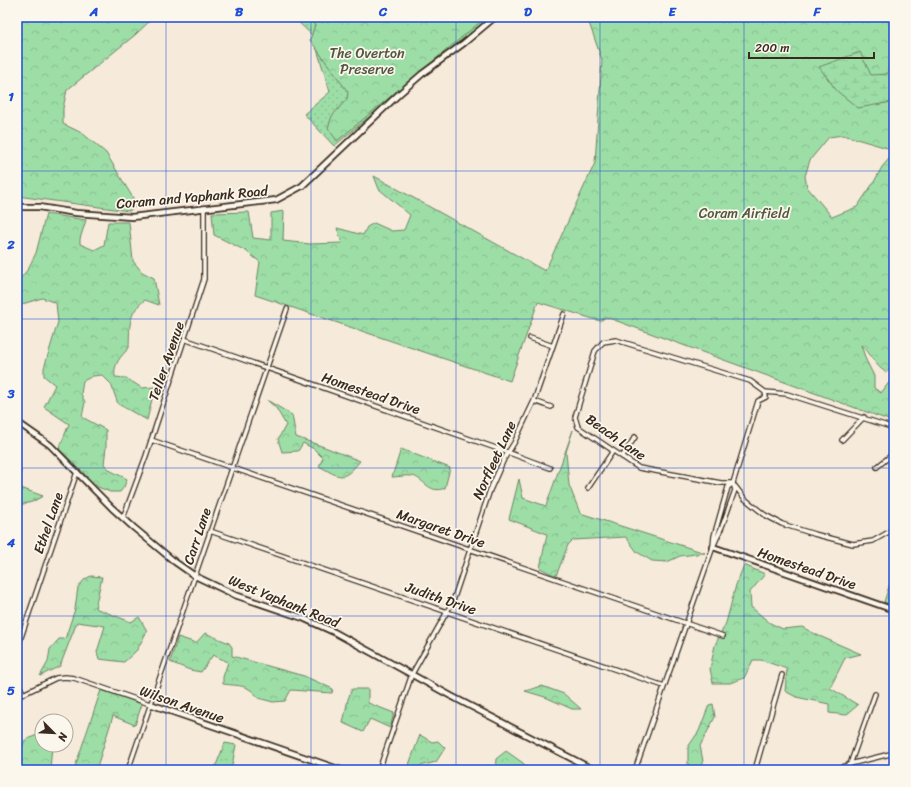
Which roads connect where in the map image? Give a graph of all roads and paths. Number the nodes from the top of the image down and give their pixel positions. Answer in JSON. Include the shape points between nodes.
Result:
{"nodes":[{"id":1,"x":495,"y":17,"type":"edge"},
{"id":2,"x":17,"y":207,"type":"edge"},
{"id":3,"x":204,"y":208,"type":"junction"},
{"id":4,"x":287,"y":309,"type":"dead end"},
{"id":5,"x":564,"y":314,"type":"dead end"},
{"id":6,"x":530,"y":338,"type":"dead end"},
{"id":7,"x":184,"y":339,"type":"junction"},
{"id":8,"x":553,"y":346,"type":"junction"},
{"id":9,"x":266,"y":368,"type":"junction"},
{"id":10,"x":765,"y":392,"type":"junction"},
{"id":11,"x":534,"y":400,"type":"junction"},
{"id":12,"x":551,"y":407,"type":"dead end"},
{"id":13,"x":864,"y":417,"type":"junction"},
{"id":14,"x":17,"y":422,"type":"edge"},
{"id":15,"x":894,"y":428,"type":"edge"},
{"id":16,"x":635,"y":437,"type":"dead end"},
{"id":17,"x":151,"y":440,"type":"junction"},
{"id":18,"x":842,"y":440,"type":"dead end"},
{"id":19,"x":612,"y":451,"type":"junction"},
{"id":20,"x":507,"y":452,"type":"junction"},
{"id":21,"x":894,"y":453,"type":"edge"},
{"id":22,"x":622,"y":457,"type":"junction"},
{"id":23,"x":232,"y":467,"type":"junction"},
{"id":24,"x":877,"y":467,"type":"dead end"},
{"id":25,"x":550,"y":468,"type":"dead end"},
{"id":26,"x":76,"y":472,"type":"junction"},
{"id":27,"x":733,"y":483,"type":"junction"},
{"id":28,"x":588,"y":488,"type":"dead end"},
{"id":29,"x":124,"y":518,"type":"junction"},
{"id":30,"x":894,"y":529,"type":"edge"},
{"id":31,"x":210,"y":531,"type":"junction"},
{"id":32,"x":713,"y":547,"type":"junction"},
{"id":33,"x":471,"y":550,"type":"junction"},
{"id":34,"x":195,"y":576,"type":"junction"},
{"id":35,"x":894,"y":610,"type":"edge"},
{"id":36,"x":447,"y":612,"type":"junction"},
{"id":37,"x":686,"y":624,"type":"junction"},
{"id":38,"x":723,"y":636,"type":"dead end"},
{"id":39,"x":17,"y":649,"type":"edge"},
{"id":40,"x":412,"y":674,"type":"junction"},
{"id":41,"x":782,"y":675,"type":"dead end"},
{"id":42,"x":17,"y":681,"type":"edge"},
{"id":43,"x":664,"y":686,"type":"junction"},
{"id":44,"x":23,"y":694,"type":"junction"},
{"id":45,"x":875,"y":694,"type":"dead end"},
{"id":46,"x":17,"y":697,"type":"edge"},
{"id":47,"x":150,"y":704,"type":"junction"},
{"id":48,"x":894,"y":753,"type":"edge"},
{"id":49,"x":850,"y":764,"type":"junction"},
{"id":50,"x":128,"y":770,"type":"edge"},
{"id":51,"x":341,"y":770,"type":"edge"},
{"id":52,"x":380,"y":770,"type":"edge"},
{"id":53,"x":594,"y":770,"type":"edge"},
{"id":54,"x":635,"y":770,"type":"edge"},
{"id":55,"x":754,"y":770,"type":"edge"},
{"id":56,"x":835,"y":770,"type":"edge"},
{"id":57,"x":848,"y":770,"type":"edge"}],
"edges":[{"from":1,"to":3,"type":"street","name":"Coram and Yaphank Road","via":[[464,44],[421,74],[297,189],[276,200]]},
{"from":2,"to":3,"type":"street","name":"Coram and Yaphank Road","via":[[132,216]]},
{"from":3,"to":7,"type":"street","name":"Teller Avenue","via":[[204,279]]},
{"from":4,"to":9,"type":"street","name":"Carr Lane"},
{"from":5,"to":8,"type":"street","name":"Norfleet Lane"},
{"from":6,"to":8,"type":"street"},
{"from":7,"to":9,"type":"street","name":"Homestead Drive"},
{"from":7,"to":17,"type":"street","name":"Teller Avenue"},
{"from":8,"to":11,"type":"street","name":"Norfleet Lane"},
{"from":9,"to":20,"type":"street","name":"Homestead Drive"},
{"from":9,"to":23,"type":"street","name":"Carr Lane"},
{"from":10,"to":13,"type":"street","name":"Beach Lane","via":[[787,394]]},
{"from":10,"to":19,"type":"street","name":"Beach Lane","via":[[750,381],[696,364],[616,340],[603,342],[595,351],[575,417],[578,427]]},
{"from":10,"to":27,"type":"street","via":[[766,397],[758,401]]},
{"from":11,"to":12,"type":"street"},
{"from":11,"to":20,"type":"street","name":"Norfleet Lane","via":[[514,443]]},
{"from":13,"to":15,"type":"street","name":"Beach Lane"},
{"from":13,"to":18,"type":"street"},
{"from":14,"to":26,"type":"street","name":"West Yaphank Road","via":[[50,445]]},
{"from":16,"to":22,"type":"street"},
{"from":17,"to":23,"type":"street","name":"Margaret Drive"},
{"from":17,"to":29,"type":"street","name":"Teller Avenue"},
{"from":19,"to":22,"type":"street","name":"Beach Lane"},
{"from":19,"to":28,"type":"street"},
{"from":20,"to":25,"type":"street","name":"Homestead Drive"},
{"from":20,"to":33,"type":"street","name":"Norfleet Lane","via":[[490,490]]},
{"from":21,"to":24,"type":"street"},
{"from":22,"to":27,"type":"street","name":"Beach Lane","via":[[639,468]]},
{"from":23,"to":31,"type":"street","name":"Carr Lane"},
{"from":23,"to":33,"type":"street","name":"Margaret Drive"},
{"from":26,"to":29,"type":"street","name":"West Yaphank Road"},
{"from":26,"to":39,"type":"street","name":"Ethel Lane"},
{"from":27,"to":30,"type":"street","via":[[744,499],[765,515],[782,524],[814,534],[853,544],[874,541]]},
{"from":27,"to":32,"type":"street","via":[[728,487]]},
{"from":27,"to":32,"type":"street","via":[[735,490]]},
{"from":29,"to":34,"type":"street","name":"West Yaphank Road"},
{"from":31,"to":34,"type":"street","name":"Carr Lane"},
{"from":31,"to":36,"type":"street","name":"Judith Drive"},
{"from":32,"to":35,"type":"street","name":"Homestead Drive"},
{"from":32,"to":37,"type":"street"},
{"from":33,"to":36,"type":"street","name":"Norfleet Lane"},
{"from":33,"to":37,"type":"street","name":"Margaret Drive"},
{"from":34,"to":40,"type":"street","name":"West Yaphank Road","via":[[235,595],[303,618],[334,632]]},
{"from":34,"to":47,"type":"street","name":"Carr Lane"},
{"from":36,"to":40,"type":"street","name":"Norfleet Lane"},
{"from":36,"to":43,"type":"street","name":"Judith Drive"},
{"from":37,"to":38,"type":"street","name":"Margaret Drive"},
{"from":37,"to":43,"type":"street"},
{"from":40,"to":52,"type":"street","name":"Norfleet Lane"},
{"from":40,"to":53,"type":"street","name":"West Yaphank Road"},
{"from":41,"to":55,"type":"street"},
{"from":42,"to":44,"type":"street"},
{"from":43,"to":54,"type":"street"},
{"from":44,"to":46,"type":"street","name":"Wilson Avenue"},
{"from":44,"to":47,"type":"street","name":"Wilson Avenue","via":[[56,678],[65,677]]},
{"from":45,"to":49,"type":"street"},
{"from":47,"to":50,"type":"street","name":"Carr Lane"},
{"from":47,"to":51,"type":"street","name":"Wilson Avenue"},
{"from":48,"to":49,"type":"street"},
{"from":49,"to":56,"type":"street"},
{"from":49,"to":57,"type":"street"}]}
